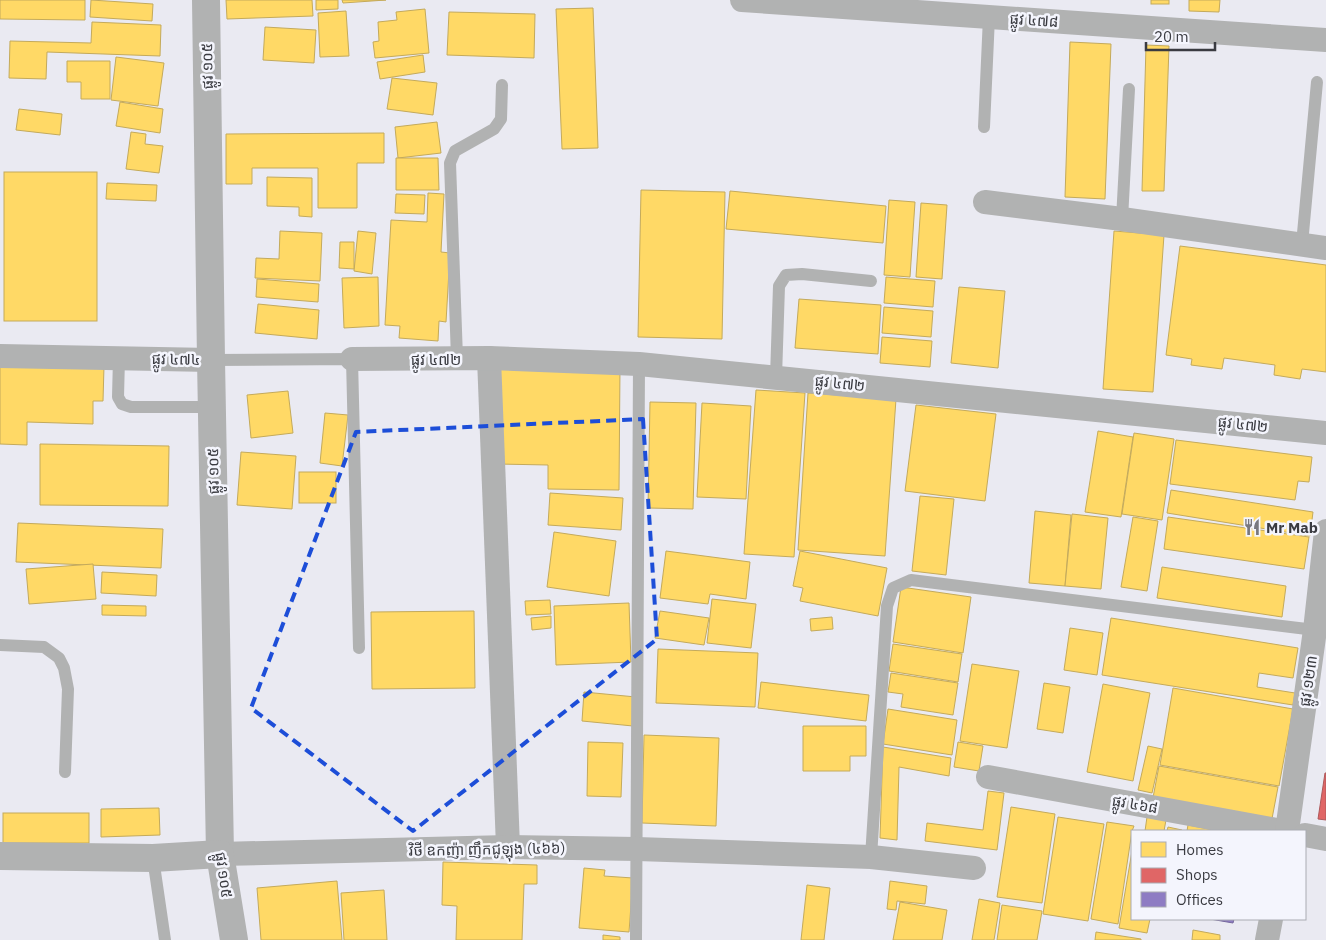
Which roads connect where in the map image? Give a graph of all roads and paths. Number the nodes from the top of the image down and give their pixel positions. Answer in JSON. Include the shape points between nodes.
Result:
{"nodes":[{"id":1,"x":206,"y":0,"type":"edge"},
{"id":2,"x":742,"y":0,"type":"edge"},
{"id":3,"x":989,"y":17,"type":"junction"},
{"id":4,"x":1326,"y":40,"type":"edge"},
{"id":5,"x":1317,"y":82,"type":"dead end"},
{"id":6,"x":502,"y":85,"type":"dead end"},
{"id":7,"x":1128,"y":89,"type":"dead end"},
{"id":8,"x":984,"y":127,"type":"dead end"},
{"id":9,"x":985,"y":202,"type":"dead end"},
{"id":10,"x":1122,"y":219,"type":"junction"},
{"id":11,"x":1302,"y":244,"type":"junction"},
{"id":12,"x":1326,"y":248,"type":"edge"},
{"id":13,"x":871,"y":281,"type":"dead end"},
{"id":14,"x":0,"y":356,"type":"edge"},
{"id":15,"x":119,"y":358,"type":"junction"},
{"id":16,"x":457,"y":358,"type":"junction"},
{"id":17,"x":489,"y":358,"type":"junction"},
{"id":18,"x":352,"y":359,"type":"junction"},
{"id":19,"x":210,"y":360,"type":"junction"},
{"id":20,"x":639,"y":364,"type":"junction"},
{"id":21,"x":776,"y":377,"type":"junction"},
{"id":22,"x":211,"y":408,"type":"junction"},
{"id":23,"x":1326,"y":433,"type":"edge"},
{"id":24,"x":1326,"y":531,"type":"edge"},
{"id":25,"x":1315,"y":630,"type":"junction"},
{"id":26,"x":0,"y":645,"type":"edge"},
{"id":27,"x":360,"y":648,"type":"dead end"},
{"id":28,"x":64,"y":772,"type":"dead end"},
{"id":29,"x":988,"y":777,"type":"dead end"},
{"id":30,"x":1277,"y":830,"type":"edge"},
{"id":31,"x":1286,"y":830,"type":"edge"},
{"id":32,"x":1306,"y":835,"type":"edge"},
{"id":33,"x":1326,"y":839,"type":"edge"},
{"id":34,"x":508,"y":847,"type":"junction"},
{"id":35,"x":637,"y":848,"type":"junction"},
{"id":36,"x":212,"y":855,"type":"junction"},
{"id":37,"x":0,"y":856,"type":"edge"},
{"id":38,"x":871,"y":857,"type":"junction"},
{"id":39,"x":160,"y":858,"type":"junction"},
{"id":40,"x":974,"y":868,"type":"dead end"},
{"id":41,"x":1271,"y":920,"type":"edge"},
{"id":42,"x":165,"y":940,"type":"edge"},
{"id":43,"x":234,"y":940,"type":"edge"},
{"id":44,"x":636,"y":940,"type":"edge"},
{"id":45,"x":1267,"y":940,"type":"edge"}],
"edges":[{"from":1,"to":19,"type":"street","name":"ផ្លូវ ១០៥"},
{"from":2,"to":3,"type":"street","name":"ផ្លូវ ៤៧៨"},
{"from":3,"to":4,"type":"street","name":"ផ្លូវ ៤៧៨"},
{"from":3,"to":8,"type":"lane"},
{"from":5,"to":11,"type":"lane"},
{"from":6,"to":16,"type":"lane","via":[[501,119],[494,129],[455,151],[450,163]]},
{"from":7,"to":10,"type":"lane"},
{"from":9,"to":10,"type":"street"},
{"from":10,"to":11,"type":"street"},
{"from":11,"to":12,"type":"street"},
{"from":13,"to":21,"type":"lane","via":[[786,275],[779,286]]},
{"from":14,"to":15,"type":"street","name":"ផ្លូវ ៤៧៤"},
{"from":15,"to":19,"type":"street","name":"ផ្លូវ ៤៧៤"},
{"from":15,"to":22,"type":"lane","via":[[118,397],[122,404],[131,407]]},
{"from":16,"to":17,"type":"street","name":"ផ្លូវ ៤៧២"},
{"from":16,"to":18,"type":"street","name":"ផ្លូវ ៤៧២"},
{"from":17,"to":20,"type":"street","name":"ផ្លូវ ៤៧២"},
{"from":17,"to":34,"type":"street"},
{"from":18,"to":19,"type":"lane","name":"ផ្លូវ ៤៧៤"},
{"from":18,"to":27,"type":"lane"},
{"from":19,"to":22,"type":"street","name":"ផ្លូវ ១០៥"},
{"from":20,"to":21,"type":"street","name":"ផ្លូវ ៤៧២"},
{"from":20,"to":35,"type":"lane"},
{"from":21,"to":23,"type":"street","name":"ផ្លូវ ៤៧២"},
{"from":22,"to":36,"type":"street","name":"ផ្លូវ ១០៥"},
{"from":24,"to":25,"type":"street","name":"ផ្លូវ ១២៣"},
{"from":25,"to":31,"type":"street","name":"ផ្លូវ ១២៣"},
{"from":25,"to":38,"type":"lane","via":[[911,580],[893,588],[887,606]]},
{"from":26,"to":28,"type":"lane","via":[[44,647],[59,658],[68,689]]},
{"from":29,"to":30,"type":"street","name":"ផ្លូវ ៤៦៨"},
{"from":32,"to":33,"type":"street"},
{"from":34,"to":35,"type":"street","name":"វិថី ឧកញ៉ា ញឹកជូឡុង (៤៦៦)"},
{"from":34,"to":36,"type":"street","name":"វិថី ឧកញ៉ា ញឹកជូឡុង (៤៦៦)"},
{"from":35,"to":38,"type":"street","name":"វិថី ឧកញ៉ា ញឹកជូឡុង (៤៦៦)"},
{"from":35,"to":44,"type":"lane"},
{"from":36,"to":39,"type":"street","name":"វិថី ឧកញ៉ា ញឹកជូឡុង (៤៦៦)"},
{"from":36,"to":43,"type":"street","name":"ផ្លូវ ១០៥"},
{"from":37,"to":39,"type":"street","name":"វិថី ឧកញ៉ា ញឹកជូឡុង (៤៦៦)"},
{"from":38,"to":40,"type":"street","name":"វិថី ឧកញ៉ា ញឹកជូឡុង (៤៦៦)"},
{"from":39,"to":42,"type":"lane"},
{"from":41,"to":45,"type":"street"}]}
